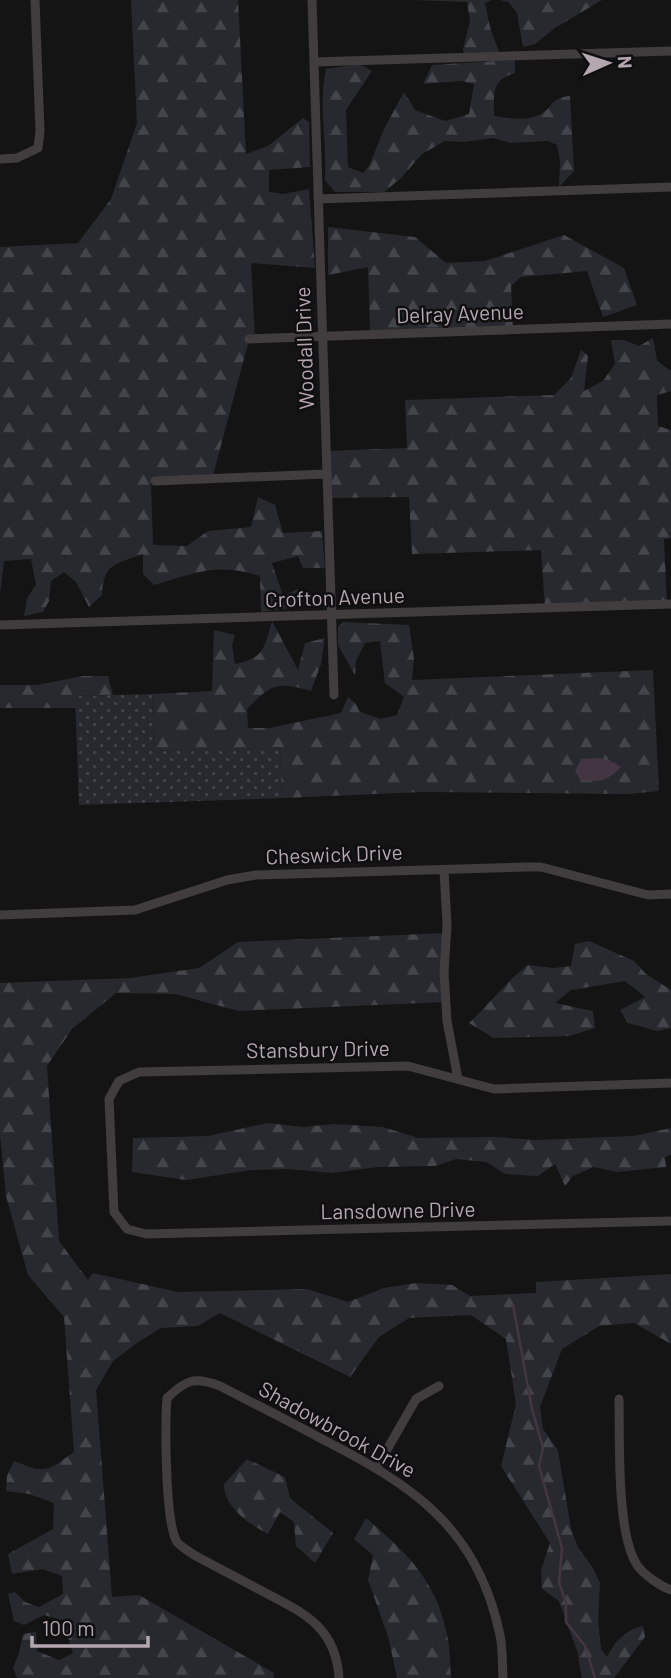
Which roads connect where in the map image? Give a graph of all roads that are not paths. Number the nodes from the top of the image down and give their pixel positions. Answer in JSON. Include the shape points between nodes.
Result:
{"nodes":[{"id":1,"x":35,"y":0,"type":"edge"},
{"id":2,"x":312,"y":0,"type":"edge"},
{"id":3,"x":671,"y":51,"type":"edge"},
{"id":4,"x":314,"y":62,"type":"junction"},
{"id":5,"x":0,"y":159,"type":"edge"},
{"id":6,"x":671,"y":187,"type":"edge"},
{"id":7,"x":318,"y":199,"type":"junction"},
{"id":8,"x":671,"y":324,"type":"edge"},
{"id":9,"x":322,"y":336,"type":"junction"},
{"id":10,"x":249,"y":339,"type":"dead end"},
{"id":11,"x":326,"y":474,"type":"junction"},
{"id":12,"x":155,"y":481,"type":"dead end"},
{"id":13,"x":671,"y":604,"type":"edge"},
{"id":14,"x":331,"y":616,"type":"junction"},
{"id":15,"x":0,"y":625,"type":"edge"},
{"id":16,"x":334,"y":695,"type":"dead end"},
{"id":17,"x":444,"y":870,"type":"junction"},
{"id":18,"x":671,"y":894,"type":"edge"},
{"id":19,"x":0,"y":906,"type":"edge"},
{"id":20,"x":0,"y":915,"type":"edge"},
{"id":21,"x":458,"y":1079,"type":"junction"},
{"id":22,"x":671,"y":1083,"type":"edge"},
{"id":23,"x":671,"y":1221,"type":"edge"},
{"id":24,"x":127,"y":1229,"type":"joint"},
{"id":25,"x":439,"y":1386,"type":"dead end"},
{"id":26,"x":619,"y":1399,"type":"dead end"},
{"id":27,"x":377,"y":1467,"type":"junction"},
{"id":28,"x":671,"y":1590,"type":"edge"},
{"id":29,"x":339,"y":1678,"type":"edge"},
{"id":30,"x":503,"y":1678,"type":"edge"}],
"edges":[{"from":1,"to":5,"type":"street","via":[[38,148],[17,158]]},
{"from":2,"to":4,"type":"street","name":"Woodall Drive"},
{"from":3,"to":4,"type":"street"},
{"from":4,"to":7,"type":"street","name":"Woodall Drive"},
{"from":6,"to":7,"type":"street"},
{"from":7,"to":9,"type":"street","name":"Woodall Drive"},
{"from":8,"to":9,"type":"street","name":"Delray Avenue"},
{"from":9,"to":10,"type":"street","name":"Delray Avenue"},
{"from":9,"to":11,"type":"street","name":"Woodall Drive"},
{"from":11,"to":12,"type":"street"},
{"from":11,"to":14,"type":"street","name":"Woodall Drive"},
{"from":13,"to":14,"type":"street","name":"Crofton Avenue"},
{"from":14,"to":15,"type":"street","name":"Crofton Avenue"},
{"from":14,"to":16,"type":"street","name":"Woodall Drive"},
{"from":17,"to":18,"type":"street","name":"Cheswick Drive","via":[[541,867],[648,895]]},
{"from":17,"to":20,"type":"street","name":"Cheswick Drive","via":[[256,875],[135,910]]},
{"from":17,"to":21,"type":"street","via":[[447,1021]]},
{"from":19,"to":20,"type":"street"},
{"from":21,"to":22,"type":"street","name":"Stansbury Drive","via":[[494,1089]]},
{"from":21,"to":24,"type":"street","name":"Stansbury Drive","via":[[408,1066],[139,1072],[119,1081],[109,1099],[114,1213]]},
{"from":23,"to":24,"type":"street","name":"Lansdowne Drive","via":[[146,1234]]},
{"from":25,"to":27,"type":"street","via":[[416,1399]]},
{"from":26,"to":28,"type":"street","via":[[626,1543],[638,1566]]},
{"from":27,"to":29,"type":"street","name":"Shadowbrook Drive","via":[[202,1380],[183,1383],[167,1398],[171,1527],[178,1544],[307,1615],[334,1649]]},
{"from":27,"to":30,"type":"street","name":"Shadowbrook Drive","via":[[431,1507],[464,1547],[491,1603],[500,1637]]}]}
